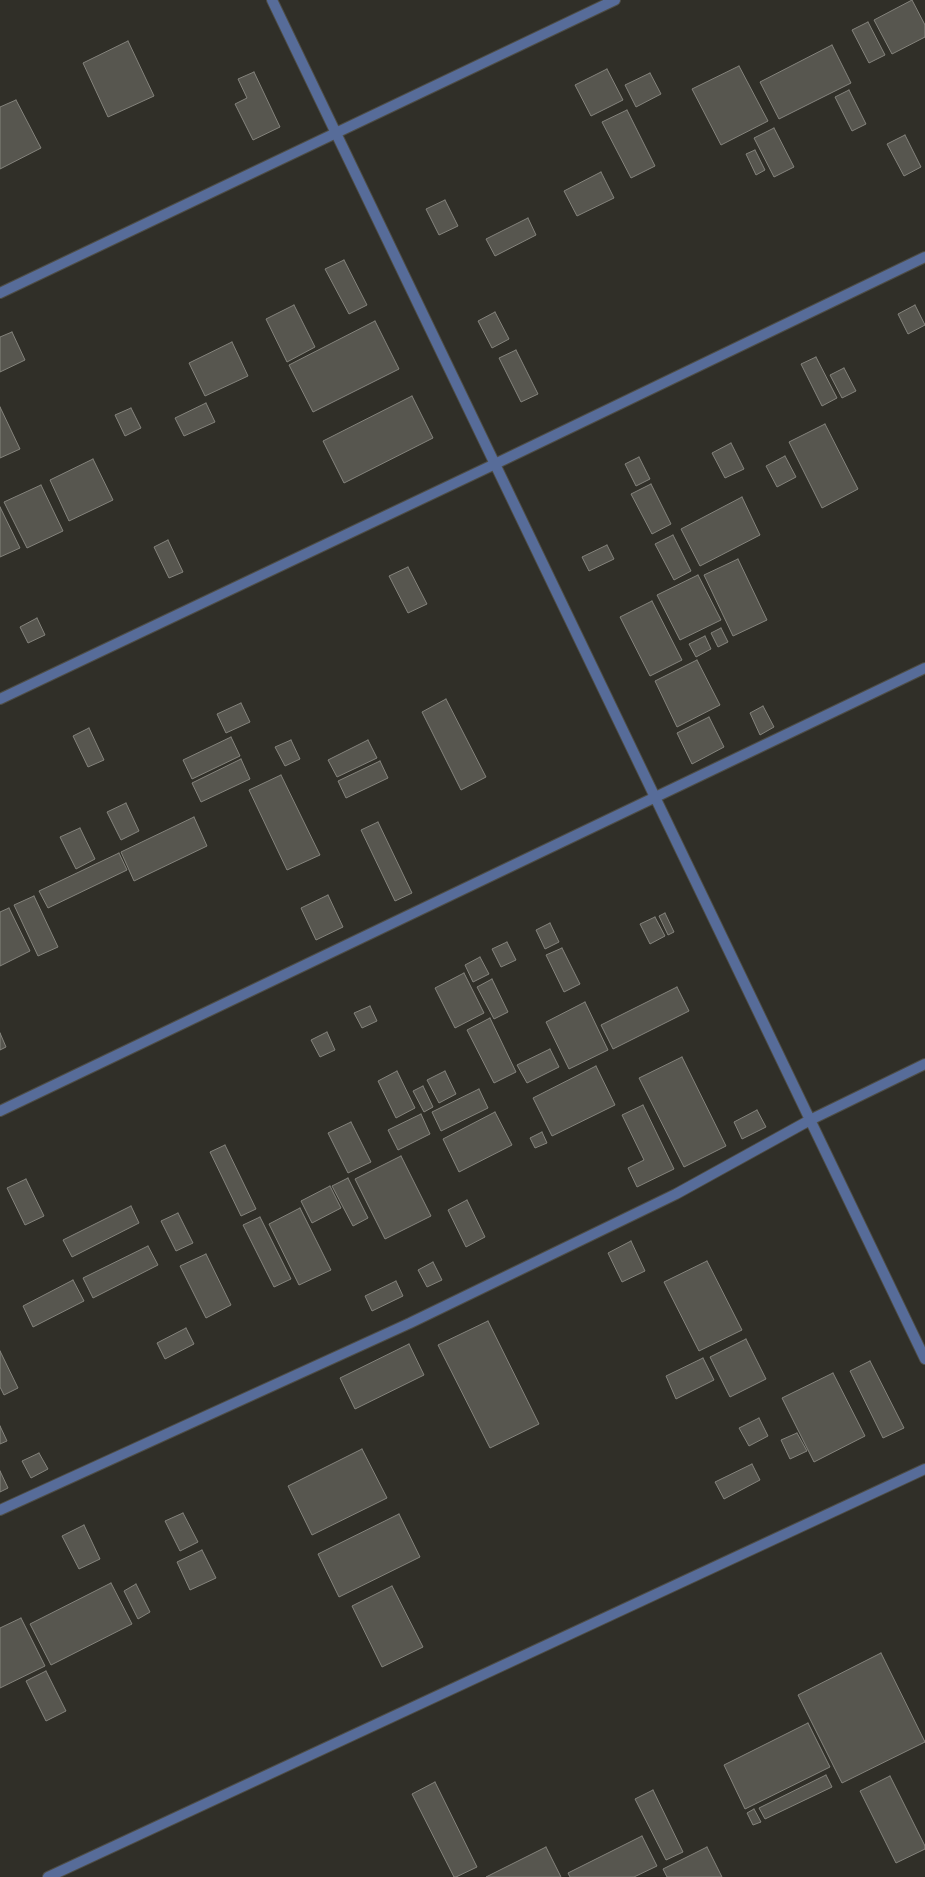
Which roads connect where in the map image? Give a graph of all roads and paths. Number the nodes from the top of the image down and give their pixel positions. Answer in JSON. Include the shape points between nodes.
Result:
{"nodes":[{"id":1,"x":272,"y":0,"type":"edge"},
{"id":2,"x":615,"y":0,"type":"edge"},
{"id":3,"x":336,"y":134,"type":"junction"},
{"id":4,"x":925,"y":257,"type":"edge"},
{"id":5,"x":0,"y":293,"type":"edge"},
{"id":6,"x":495,"y":464,"type":"junction"},
{"id":7,"x":925,"y":668,"type":"edge"},
{"id":8,"x":0,"y":699,"type":"edge"},
{"id":9,"x":655,"y":797,"type":"junction"},
{"id":10,"x":925,"y":1064,"type":"edge"},
{"id":11,"x":0,"y":1111,"type":"edge"},
{"id":12,"x":810,"y":1120,"type":"junction"},
{"id":13,"x":925,"y":1359,"type":"edge"},
{"id":14,"x":925,"y":1469,"type":"edge"},
{"id":15,"x":0,"y":1510,"type":"edge"},
{"id":16,"x":48,"y":1877,"type":"edge"}],
"edges":[{"from":1,"to":3,"type":"street"},
{"from":2,"to":3,"type":"street"},
{"from":3,"to":5,"type":"street"},
{"from":3,"to":6,"type":"street"},
{"from":4,"to":6,"type":"street"},
{"from":6,"to":8,"type":"street"},
{"from":6,"to":9,"type":"street"},
{"from":7,"to":9,"type":"street"},
{"from":9,"to":11,"type":"street"},
{"from":9,"to":12,"type":"street"},
{"from":10,"to":12,"type":"street"},
{"from":12,"to":13,"type":"street"},
{"from":12,"to":15,"type":"street","via":[[676,1194],[417,1320]]},
{"from":14,"to":16,"type":"street"}]}
